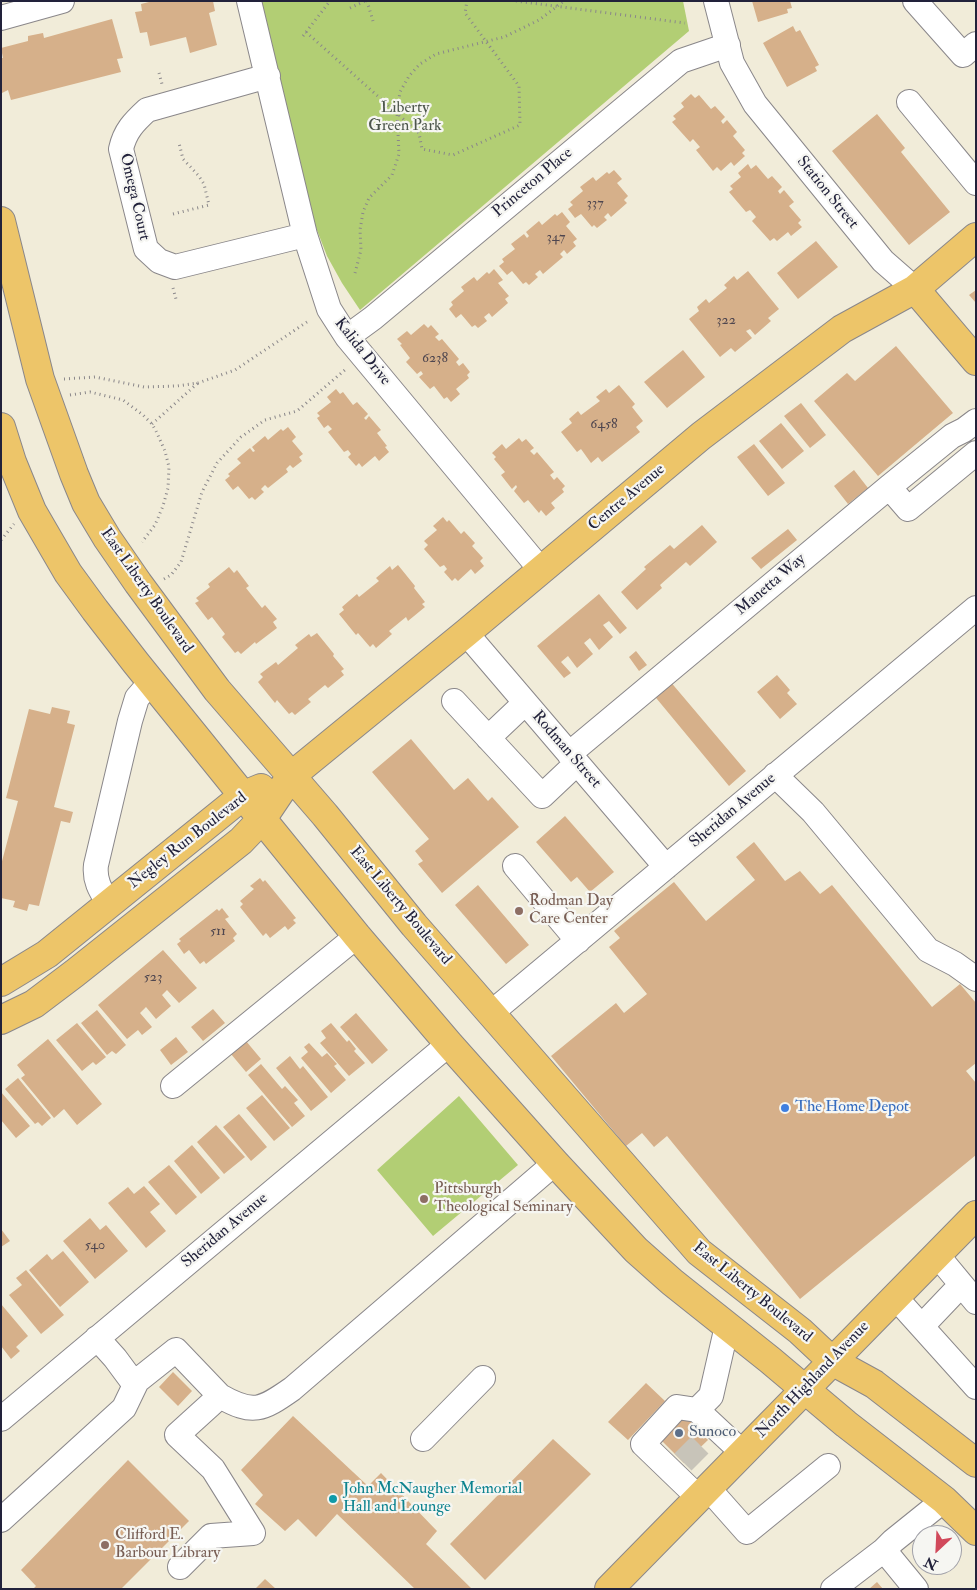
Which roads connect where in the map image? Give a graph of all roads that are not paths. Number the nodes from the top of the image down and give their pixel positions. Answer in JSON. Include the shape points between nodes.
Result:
{"nodes":[{"id":1,"x":249,"y":1,"type":"edge"},
{"id":2,"x":716,"y":1,"type":"edge"},
{"id":3,"x":915,"y":1,"type":"edge"},
{"id":4,"x":56,"y":2,"type":"edge"},
{"id":5,"x":1,"y":18,"type":"edge"},
{"id":6,"x":976,"y":44,"type":"edge"},
{"id":7,"x":728,"y":45,"type":"junction"},
{"id":8,"x":268,"y":76,"type":"junction"},
{"id":9,"x":909,"y":102,"type":"dead end"},
{"id":10,"x":976,"y":183,"type":"edge"},
{"id":11,"x":1,"y":221,"type":"edge"},
{"id":12,"x":305,"y":235,"type":"junction"},
{"id":13,"x":976,"y":237,"type":"edge"},
{"id":14,"x":915,"y":289,"type":"junction"},
{"id":15,"x":347,"y":337,"type":"junction"},
{"id":16,"x":976,"y":361,"type":"edge"},
{"id":17,"x":1,"y":427,"type":"edge"},
{"id":18,"x":972,"y":432,"type":"edge"},
{"id":19,"x":976,"y":453,"type":"edge"},
{"id":20,"x":889,"y":487,"type":"junction"},
{"id":21,"x":541,"y":570,"type":"junction"},
{"id":22,"x":976,"y":608,"type":"edge"},
{"id":23,"x":466,"y":633,"type":"junction"},
{"id":24,"x":151,"y":682,"type":"junction"},
{"id":25,"x":454,"y":701,"type":"dead end"},
{"id":26,"x":525,"y":703,"type":"junction"},
{"id":27,"x":488,"y":738,"type":"junction"},
{"id":28,"x":573,"y":759,"type":"junction"},
{"id":29,"x":775,"y":775,"type":"junction"},
{"id":30,"x":291,"y":776,"type":"junction"},
{"id":31,"x":244,"y":795,"type":"junction"},
{"id":32,"x":262,"y":819,"type":"junction"},
{"id":33,"x":515,"y":866,"type":"dead end"},
{"id":34,"x":666,"y":867,"type":"junction"},
{"id":35,"x":109,"y":904,"type":"junction"},
{"id":36,"x":357,"y":936,"type":"junction"},
{"id":37,"x":578,"y":940,"type":"junction"},
{"id":38,"x":976,"y":979,"type":"edge"},
{"id":39,"x":1,"y":982,"type":"edge"},
{"id":40,"x":491,"y":1013,"type":"junction"},
{"id":41,"x":1,"y":1020,"type":"edge"},
{"id":42,"x":449,"y":1044,"type":"junction"},
{"id":43,"x":173,"y":1086,"type":"dead end"},
{"id":44,"x":555,"y":1163,"type":"junction"},
{"id":45,"x":976,"y":1215,"type":"edge"},
{"id":46,"x":937,"y":1254,"type":"junction"},
{"id":47,"x":969,"y":1293,"type":"edge"},
{"id":48,"x":895,"y":1297,"type":"junction"},
{"id":49,"x":727,"y":1326,"type":"junction"},
{"id":50,"x":922,"y":1326,"type":"junction"},
{"id":51,"x":97,"y":1338,"type":"junction"},
{"id":52,"x":832,"y":1361,"type":"junction"},
{"id":53,"x":483,"y":1378,"type":"dead end"},
{"id":54,"x":135,"y":1385,"type":"junction"},
{"id":55,"x":976,"y":1386,"type":"edge"},
{"id":56,"x":804,"y":1390,"type":"junction"},
{"id":57,"x":220,"y":1396,"type":"junction"},
{"id":58,"x":1,"y":1419,"type":"edge"},
{"id":59,"x":705,"y":1425,"type":"junction"},
{"id":60,"x":423,"y":1440,"type":"dead end"},
{"id":61,"x":743,"y":1452,"type":"junction"},
{"id":62,"x":976,"y":1463,"type":"edge"},
{"id":63,"x":828,"y":1466,"type":"dead end"},
{"id":64,"x":703,"y":1493,"type":"junction"},
{"id":65,"x":944,"y":1500,"type":"junction"},
{"id":66,"x":1,"y":1520,"type":"edge"},
{"id":67,"x":976,"y":1531,"type":"edge"},
{"id":68,"x":889,"y":1546,"type":"junction"},
{"id":69,"x":180,"y":1567,"type":"dead end"},
{"id":70,"x":609,"y":1589,"type":"edge"},
{"id":71,"x":833,"y":1589,"type":"edge"},
{"id":72,"x":916,"y":1589,"type":"edge"}],
"edges":[{"from":1,"to":8,"type":"street","name":"Kalida Drive"},
{"from":2,"to":7,"type":"street","name":"Station Street"},
{"from":3,"to":6,"type":"street","via":[[963,55]]},
{"from":4,"to":5,"type":"street"},
{"from":7,"to":14,"type":"street","name":"Station Street","via":[[732,63],[755,104],[883,261]]},
{"from":7,"to":15,"type":"street","name":"Princeton Place","via":[[681,61]]},
{"from":8,"to":12,"type":"street","name":"Kalida Drive"},
{"from":8,"to":12,"type":"street","name":"Omega Court","via":[[147,110],[124,136],[121,149],[146,250],[159,261],[175,267]]},
{"from":9,"to":10,"type":"street"},
{"from":11,"to":30,"type":"main road","name":"East Liberty Boulevard","via":[[40,379],[86,503],[107,538],[150,581],[217,690]]},
{"from":12,"to":15,"type":"street","name":"Kalida Drive","via":[[329,309]]},
{"from":13,"to":14,"type":"main road","name":"Centre Avenue"},
{"from":14,"to":16,"type":"main road","name":"Station Street"},
{"from":14,"to":21,"type":"main road","name":"Centre Avenue","via":[[842,328],[701,436]]},
{"from":15,"to":21,"type":"street","name":"Kalida Drive"},
{"from":17,"to":24,"type":"main road","via":[[32,511],[68,572]]},
{"from":18,"to":20,"type":"street","name":"Manetta Way","via":[[952,436]]},
{"from":19,"to":20,"type":"street","via":[[908,509]]},
{"from":20,"to":28,"type":"street","name":"Manetta Way"},
{"from":21,"to":23,"type":"main road","name":"Centre Avenue"},
{"from":22,"to":29,"type":"street","name":"Sheridan Avenue"},
{"from":23,"to":26,"type":"street","name":"Rodman Street"},
{"from":23,"to":30,"type":"main road","name":"Centre Avenue"},
{"from":24,"to":31,"type":"main road"},
{"from":24,"to":35,"type":"street","via":[[138,698],[130,721],[96,866],[97,884]]},
{"from":25,"to":27,"type":"street"},
{"from":26,"to":27,"type":"street"},
{"from":26,"to":28,"type":"street","name":"Rodman Street"},
{"from":27,"to":28,"type":"street","name":"Manetta Way","via":[[542,796]]},
{"from":28,"to":34,"type":"street","name":"Rodman Street"},
{"from":29,"to":34,"type":"street","name":"Sheridan Avenue"},
{"from":29,"to":38,"type":"street","via":[[813,812],[928,950]]},
{"from":30,"to":31,"type":"main road","name":"Negley Run Boulevard"},
{"from":30,"to":32,"type":"main road","name":"Negley Run Boulevard"},
{"from":30,"to":40,"type":"main road","name":"East Liberty Boulevard"},
{"from":31,"to":32,"type":"main road"},
{"from":31,"to":35,"type":"main road","name":"Negley Run Boulevard"},
{"from":32,"to":36,"type":"main road"},
{"from":32,"to":41,"type":"main road","name":"Negley Run Boulevard","via":[[242,841],[75,973],[34,1004]]},
{"from":33,"to":37,"type":"street"},
{"from":34,"to":37,"type":"street","name":"Sheridan Avenue"},
{"from":35,"to":39,"type":"main road","name":"Negley Run Boulevard","via":[[47,954]]},
{"from":36,"to":42,"type":"main road"},
{"from":36,"to":43,"type":"street"},
{"from":37,"to":40,"type":"street","name":"Sheridan Avenue"},
{"from":40,"to":52,"type":"main road","name":"East Liberty Boulevard","via":[[699,1252],[800,1330]]},
{"from":42,"to":44,"type":"main road"},
{"from":42,"to":51,"type":"street","name":"Sheridan Avenue"},
{"from":44,"to":49,"type":"main road","via":[[636,1250]]},
{"from":44,"to":57,"type":"street","via":[[292,1389],[252,1409],[233,1404]]},
{"from":45,"to":46,"type":"main road","name":"North Highland Avenue"},
{"from":46,"to":47,"type":"street"},
{"from":46,"to":48,"type":"main road","name":"North Highland Avenue"},
{"from":47,"to":50,"type":"street"},
{"from":48,"to":50,"type":"street"},
{"from":48,"to":52,"type":"main road","name":"North Highland Avenue"},
{"from":49,"to":56,"type":"main road"},
{"from":49,"to":59,"type":"street"},
{"from":50,"to":55,"type":"street"},
{"from":51,"to":54,"type":"street"},
{"from":51,"to":58,"type":"street","name":"Sheridan Avenue"},
{"from":52,"to":56,"type":"main road","name":"North Highland Avenue"},
{"from":52,"to":62,"type":"main road","name":"East Liberty Boulevard","via":[[874,1384]]},
{"from":53,"to":60,"type":"street"},
{"from":54,"to":57,"type":"street","via":[[176,1350]]},
{"from":54,"to":66,"type":"street","via":[[124,1408]]},
{"from":56,"to":61,"type":"main road","name":"North Highland Avenue"},
{"from":56,"to":65,"type":"main road"},
{"from":57,"to":69,"type":"street","via":[[177,1435],[213,1469],[253,1533],[211,1536]]},
{"from":59,"to":61,"type":"street"},
{"from":59,"to":64,"type":"street","via":[[677,1407],[643,1444],[672,1462]]},
{"from":61,"to":64,"type":"main road","name":"North Highland Avenue"},
{"from":63,"to":64,"type":"street","via":[[747,1532]]},
{"from":64,"to":70,"type":"main road","name":"North Highland Avenue"},
{"from":65,"to":67,"type":"main road"},
{"from":65,"to":68,"type":"street"},
{"from":68,"to":71,"type":"street"},
{"from":68,"to":72,"type":"street"}]}
